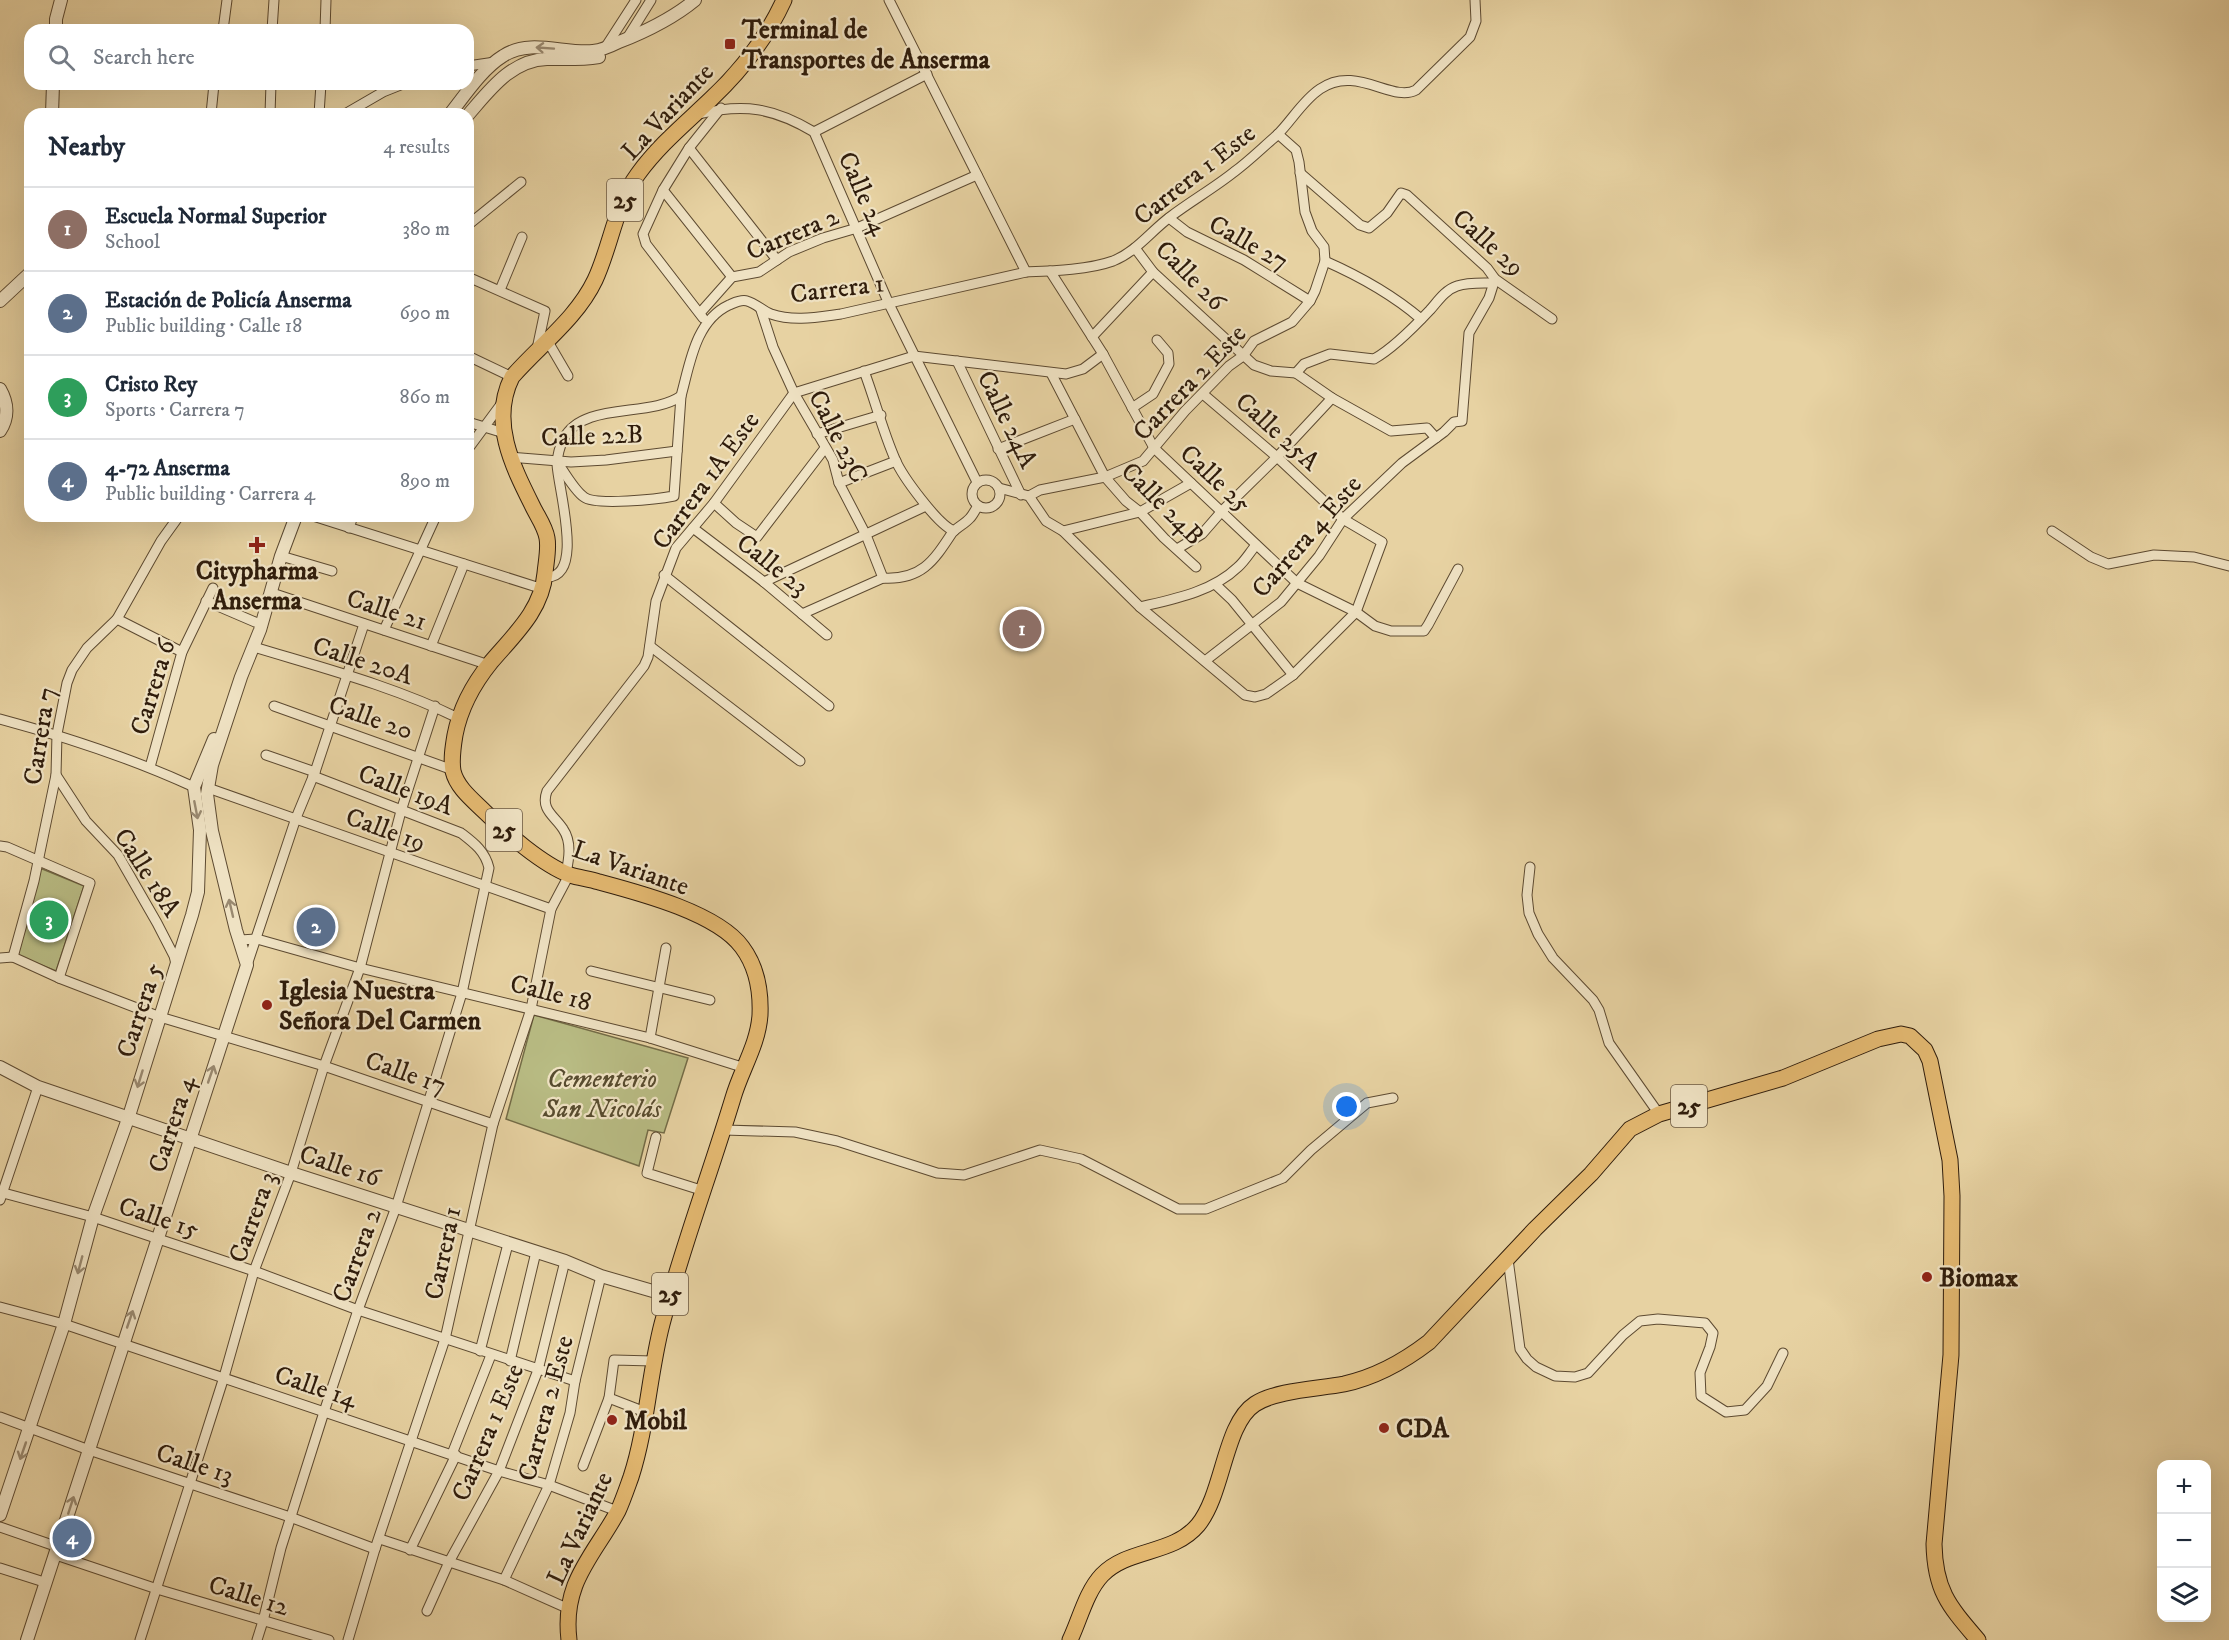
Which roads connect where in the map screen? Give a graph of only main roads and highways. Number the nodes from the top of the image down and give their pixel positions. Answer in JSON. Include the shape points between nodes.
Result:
{"nodes":[{"id":1,"x":784,"y":0,"type":"edge"},
{"id":2,"x":569,"y":1640,"type":"edge"},
{"id":3,"x":1070,"y":1640,"type":"edge"},
{"id":4,"x":1978,"y":1640,"type":"edge"}],
"edges":[{"from":1,"to":2,"type":"main road","name":"La Variante","number":"25","via":[[744,64],[668,138],[636,176],[595,280],[572,315],[512,377],[506,390],[504,434],[509,457],[547,537],[544,583],[531,614],[489,665],[458,718],[452,757],[453,770],[464,791],[537,856],[568,874],[633,891],[701,916],[742,946],[755,970],[760,991],[754,1046],[734,1095],[670,1296],[653,1361],[632,1474],[617,1511],[576,1581],[569,1609]]},
{"from":3,"to":4,"type":"main road","number":"25","via":[[1102,1575],[1123,1560],[1176,1542],[1197,1527],[1211,1504],[1235,1430],[1249,1408],[1269,1398],[1371,1376],[1429,1342],[1592,1174],[1630,1129],[1659,1114],[1783,1078],[1901,1034],[1918,1041],[1930,1061],[1950,1160],[1952,1355],[1934,1561],[1941,1590]]}]}
